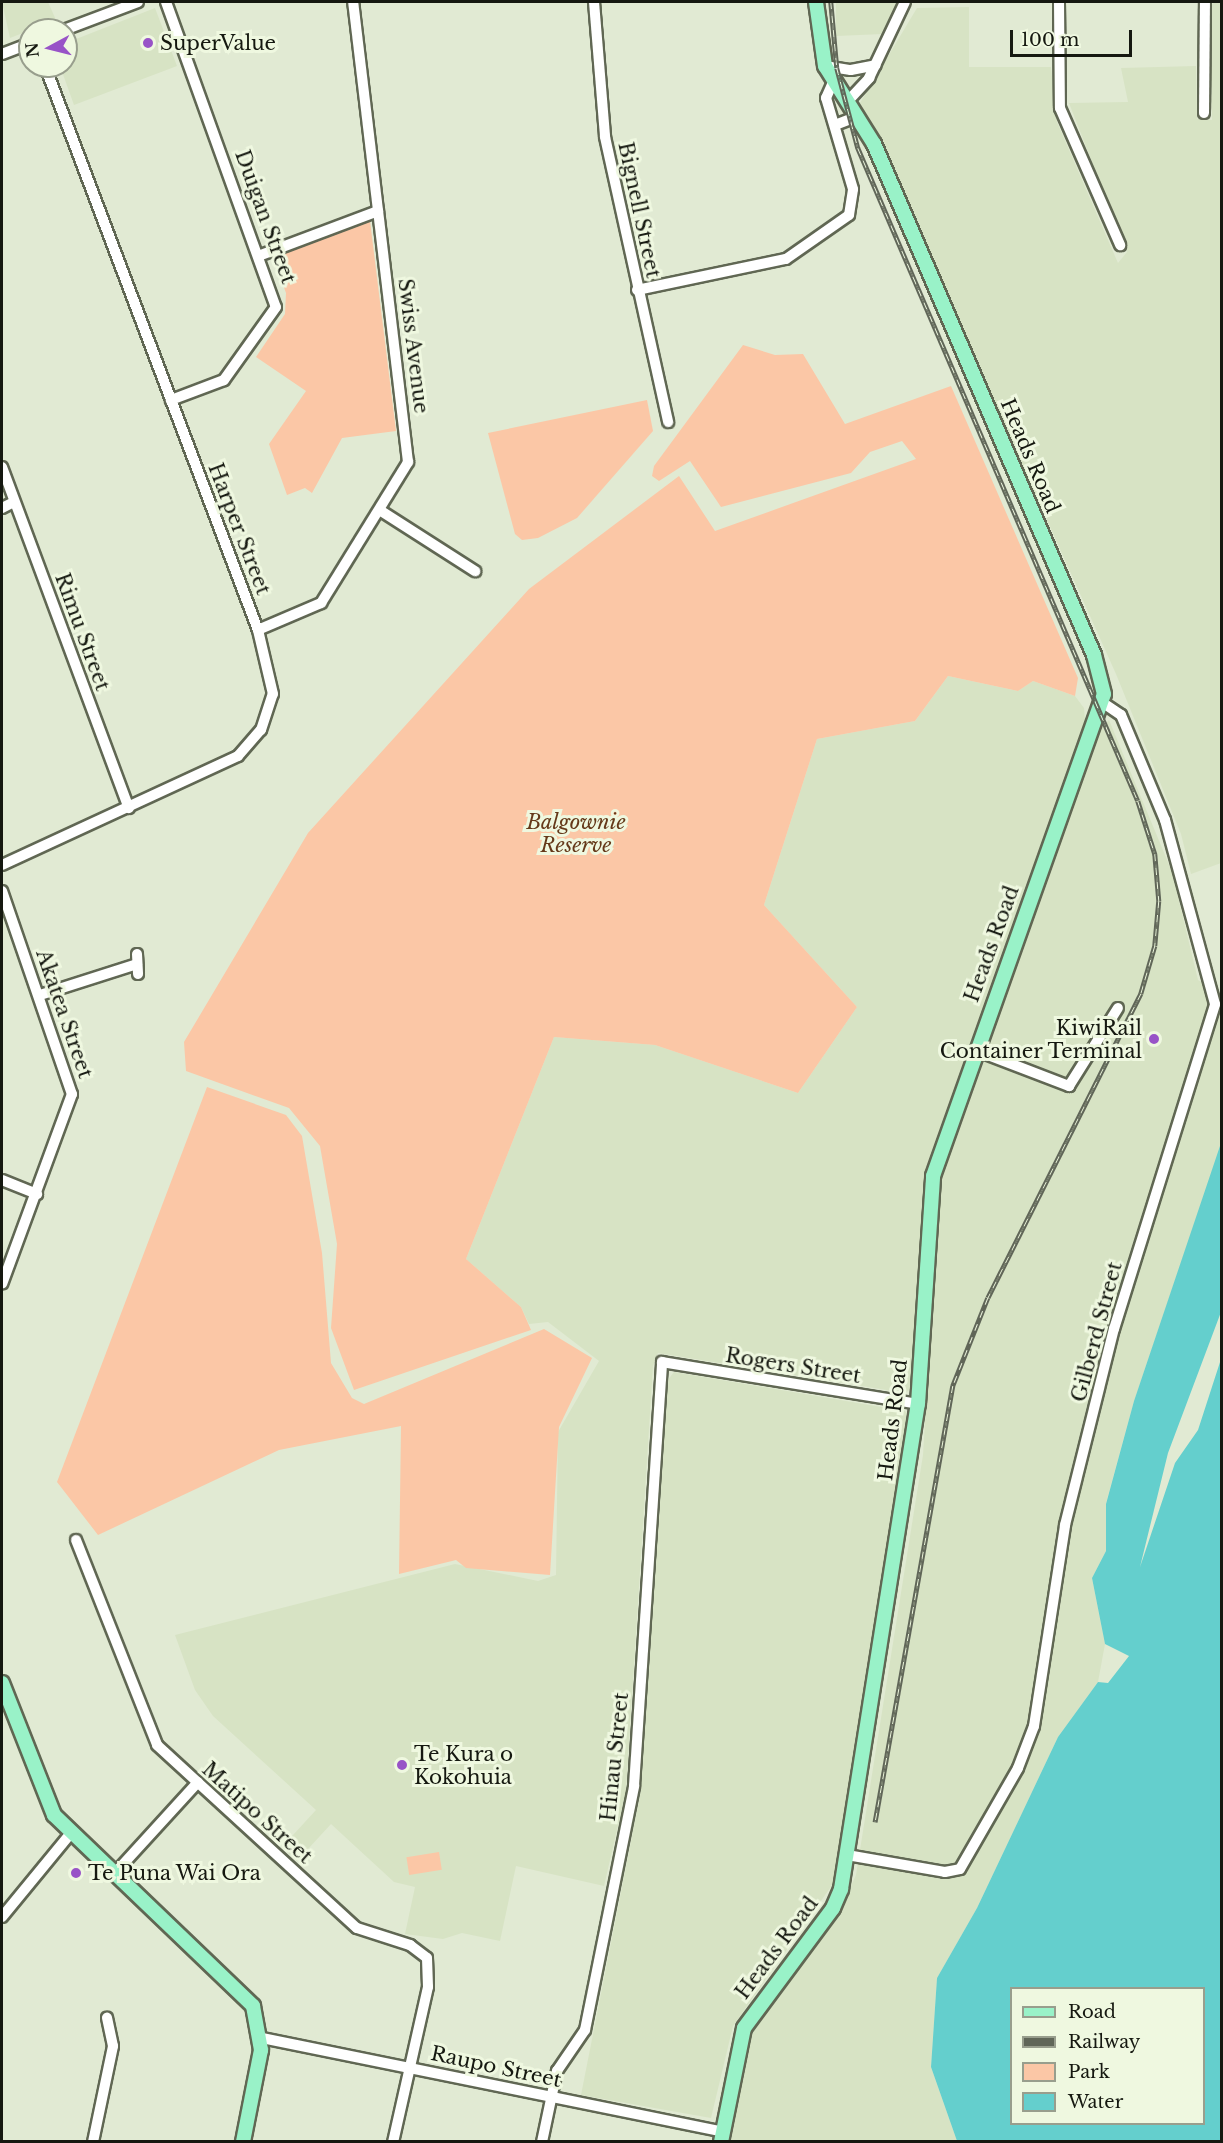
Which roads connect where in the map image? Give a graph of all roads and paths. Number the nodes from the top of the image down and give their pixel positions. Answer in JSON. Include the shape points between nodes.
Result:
{"nodes":[{"id":1,"x":138,"y":2,"type":"edge"},
{"id":2,"x":166,"y":2,"type":"edge"},
{"id":3,"x":353,"y":2,"type":"edge"},
{"id":4,"x":594,"y":2,"type":"edge"},
{"id":5,"x":816,"y":2,"type":"edge"},
{"id":6,"x":905,"y":2,"type":"edge"},
{"id":7,"x":1059,"y":2,"type":"edge"},
{"id":8,"x":1205,"y":2,"type":"edge"},
{"id":9,"x":78,"y":25,"type":"edge"},
{"id":10,"x":18,"y":48,"type":"edge"},
{"id":11,"x":2,"y":54,"type":"edge"},
{"id":12,"x":876,"y":65,"type":"junction"},
{"id":13,"x":825,"y":66,"type":"junction"},
{"id":14,"x":50,"y":78,"type":"edge"},
{"id":15,"x":833,"y":82,"type":"junction"},
{"id":16,"x":847,"y":102,"type":"junction"},
{"id":17,"x":1204,"y":113,"type":"dead end"},
{"id":18,"x":858,"y":116,"type":"junction"},
{"id":19,"x":834,"y":125,"type":"junction"},
{"id":20,"x":378,"y":211,"type":"junction"},
{"id":21,"x":1120,"y":245,"type":"dead end"},
{"id":22,"x":261,"y":255,"type":"junction"},
{"id":23,"x":637,"y":290,"type":"junction"},
{"id":24,"x":171,"y":400,"type":"junction"},
{"id":25,"x":668,"y":422,"type":"dead end"},
{"id":26,"x":2,"y":467,"type":"edge"},
{"id":27,"x":15,"y":502,"type":"junction"},
{"id":28,"x":2,"y":508,"type":"edge"},
{"id":29,"x":381,"y":511,"type":"junction"},
{"id":30,"x":475,"y":571,"type":"dead end"},
{"id":31,"x":258,"y":630,"type":"junction"},
{"id":32,"x":1102,"y":702,"type":"junction"},
{"id":33,"x":129,"y":808,"type":"junction"},
{"id":34,"x":2,"y":865,"type":"edge"},
{"id":35,"x":2,"y":891,"type":"edge"},
{"id":36,"x":137,"y":964,"type":"dead end"},
{"id":37,"x":40,"y":995,"type":"junction"},
{"id":38,"x":1118,"y":1008,"type":"dead end"},
{"id":39,"x":975,"y":1050,"type":"junction"},
{"id":40,"x":2,"y":1180,"type":"edge"},
{"id":41,"x":37,"y":1194,"type":"junction"},
{"id":42,"x":2,"y":1284,"type":"edge"},
{"id":43,"x":662,"y":1362,"type":"joint"},
{"id":44,"x":918,"y":1404,"type":"junction"},
{"id":45,"x":76,"y":1540,"type":"dead end"},
{"id":46,"x":2,"y":1683,"type":"edge"},
{"id":47,"x":198,"y":1782,"type":"junction"},
{"id":48,"x":71,"y":1833,"type":"junction"},
{"id":49,"x":847,"y":1855,"type":"junction"},
{"id":50,"x":115,"y":1873,"type":"junction"},
{"id":51,"x":2,"y":1917,"type":"edge"},
{"id":52,"x":107,"y":2018,"type":"dead end"},
{"id":53,"x":262,"y":2038,"type":"junction"},
{"id":54,"x":409,"y":2068,"type":"junction"},
{"id":55,"x":551,"y":2096,"type":"junction"},
{"id":56,"x":722,"y":2137,"type":"edge"},
{"id":57,"x":93,"y":2142,"type":"edge"},
{"id":58,"x":243,"y":2142,"type":"edge"},
{"id":59,"x":393,"y":2142,"type":"edge"},
{"id":60,"x":542,"y":2142,"type":"edge"}],
"edges":[{"from":1,"to":9,"type":"street"},
{"from":2,"to":22,"type":"street","name":"Duigan Street"},
{"from":3,"to":20,"type":"street","name":"Swiss Avenue"},
{"from":4,"to":23,"type":"street","name":"Bignell Street","via":[[605,137]]},
{"from":5,"to":13,"type":"main road","name":"Heads Road"},
{"from":6,"to":12,"type":"street"},
{"from":7,"to":21,"type":"street","via":[[1060,108]]},
{"from":8,"to":17,"type":"street"},
{"from":10,"to":11,"type":"street"},
{"from":12,"to":13,"type":"street","via":[[851,70]]},
{"from":12,"to":16,"type":"street"},
{"from":13,"to":15,"type":"main road","name":"Heads Road"},
{"from":14,"to":24,"type":"street","name":"Harper Street"},
{"from":15,"to":16,"type":"main road","name":"Heads Road"},
{"from":15,"to":19,"type":"street","via":[[825,93]]},
{"from":16,"to":18,"type":"main road","name":"Heads Road"},
{"from":18,"to":19,"type":"street"},
{"from":18,"to":32,"type":"main road","name":"Heads Road","via":[[1094,655],[1104,682]]},
{"from":19,"to":23,"type":"street","via":[[854,205],[840,225],[786,259]]},
{"from":20,"to":22,"type":"street"},
{"from":20,"to":29,"type":"street","name":"Swiss Avenue","via":[[408,454],[405,471]]},
{"from":22,"to":24,"type":"street","name":"Duigan Street","via":[[276,301],[271,320],[224,380]]},
{"from":23,"to":25,"type":"street","name":"Bignell Street"},
{"from":24,"to":31,"type":"street","name":"Harper Street"},
{"from":26,"to":27,"type":"street","name":"Rimu Street"},
{"from":27,"to":28,"type":"street"},
{"from":27,"to":33,"type":"street","name":"Rimu Street"},
{"from":29,"to":30,"type":"street"},
{"from":29,"to":31,"type":"street","name":"Swiss Avenue","via":[[321,603]]},
{"from":31,"to":33,"type":"street","name":"Harper Street","via":[[273,694],[254,741],[228,762]]},
{"from":32,"to":39,"type":"main road","name":"Heads Road"},
{"from":32,"to":49,"type":"street","name":"Gilberd Street","via":[[1121,715],[1165,820],[1215,1004],[1114,1329],[1065,1525],[1034,1726],[1018,1768],[960,1869],[945,1872]]},
{"from":33,"to":34,"type":"street","name":"Harper Street"},
{"from":35,"to":37,"type":"street","name":"Akatea Street"},
{"from":36,"to":37,"type":"street"},
{"from":37,"to":41,"type":"street","name":"Akatea Street","via":[[72,1094]]},
{"from":38,"to":39,"type":"street","via":[[1069,1086]]},
{"from":39,"to":44,"type":"main road","name":"Heads Road","via":[[933,1176]]},
{"from":40,"to":41,"type":"street"},
{"from":41,"to":42,"type":"street","name":"Akatea Street"},
{"from":43,"to":44,"type":"street","name":"Rogers Street"},
{"from":43,"to":55,"type":"street","name":"Hinau Street","via":[[634,1786],[585,2030],[560,2066]]},
{"from":44,"to":49,"type":"main road","name":"Heads Road"},
{"from":45,"to":47,"type":"street","name":"Matipo Street","via":[[151,1737]]},
{"from":46,"to":48,"type":"main road","via":[[45,1798]]},
{"from":47,"to":50,"type":"street"},
{"from":47,"to":54,"type":"street","name":"Matipo Street","via":[[357,1928],[410,1945],[427,1958],[428,1987]]},
{"from":48,"to":50,"type":"main road"},
{"from":48,"to":51,"type":"street"},
{"from":49,"to":56,"type":"main road","name":"Heads Road","via":[[833,1908],[744,2028]]},
{"from":50,"to":53,"type":"main road","via":[[243,1992]]},
{"from":52,"to":57,"type":"street","via":[[113,2046]]},
{"from":53,"to":54,"type":"street","name":"Raupo Street"},
{"from":53,"to":58,"type":"main road"},
{"from":54,"to":55,"type":"street","name":"Raupo Street"},
{"from":54,"to":59,"type":"street"},
{"from":55,"to":56,"type":"street","name":"Raupo Street"},
{"from":55,"to":60,"type":"street","name":"Hinau Street"}]}
